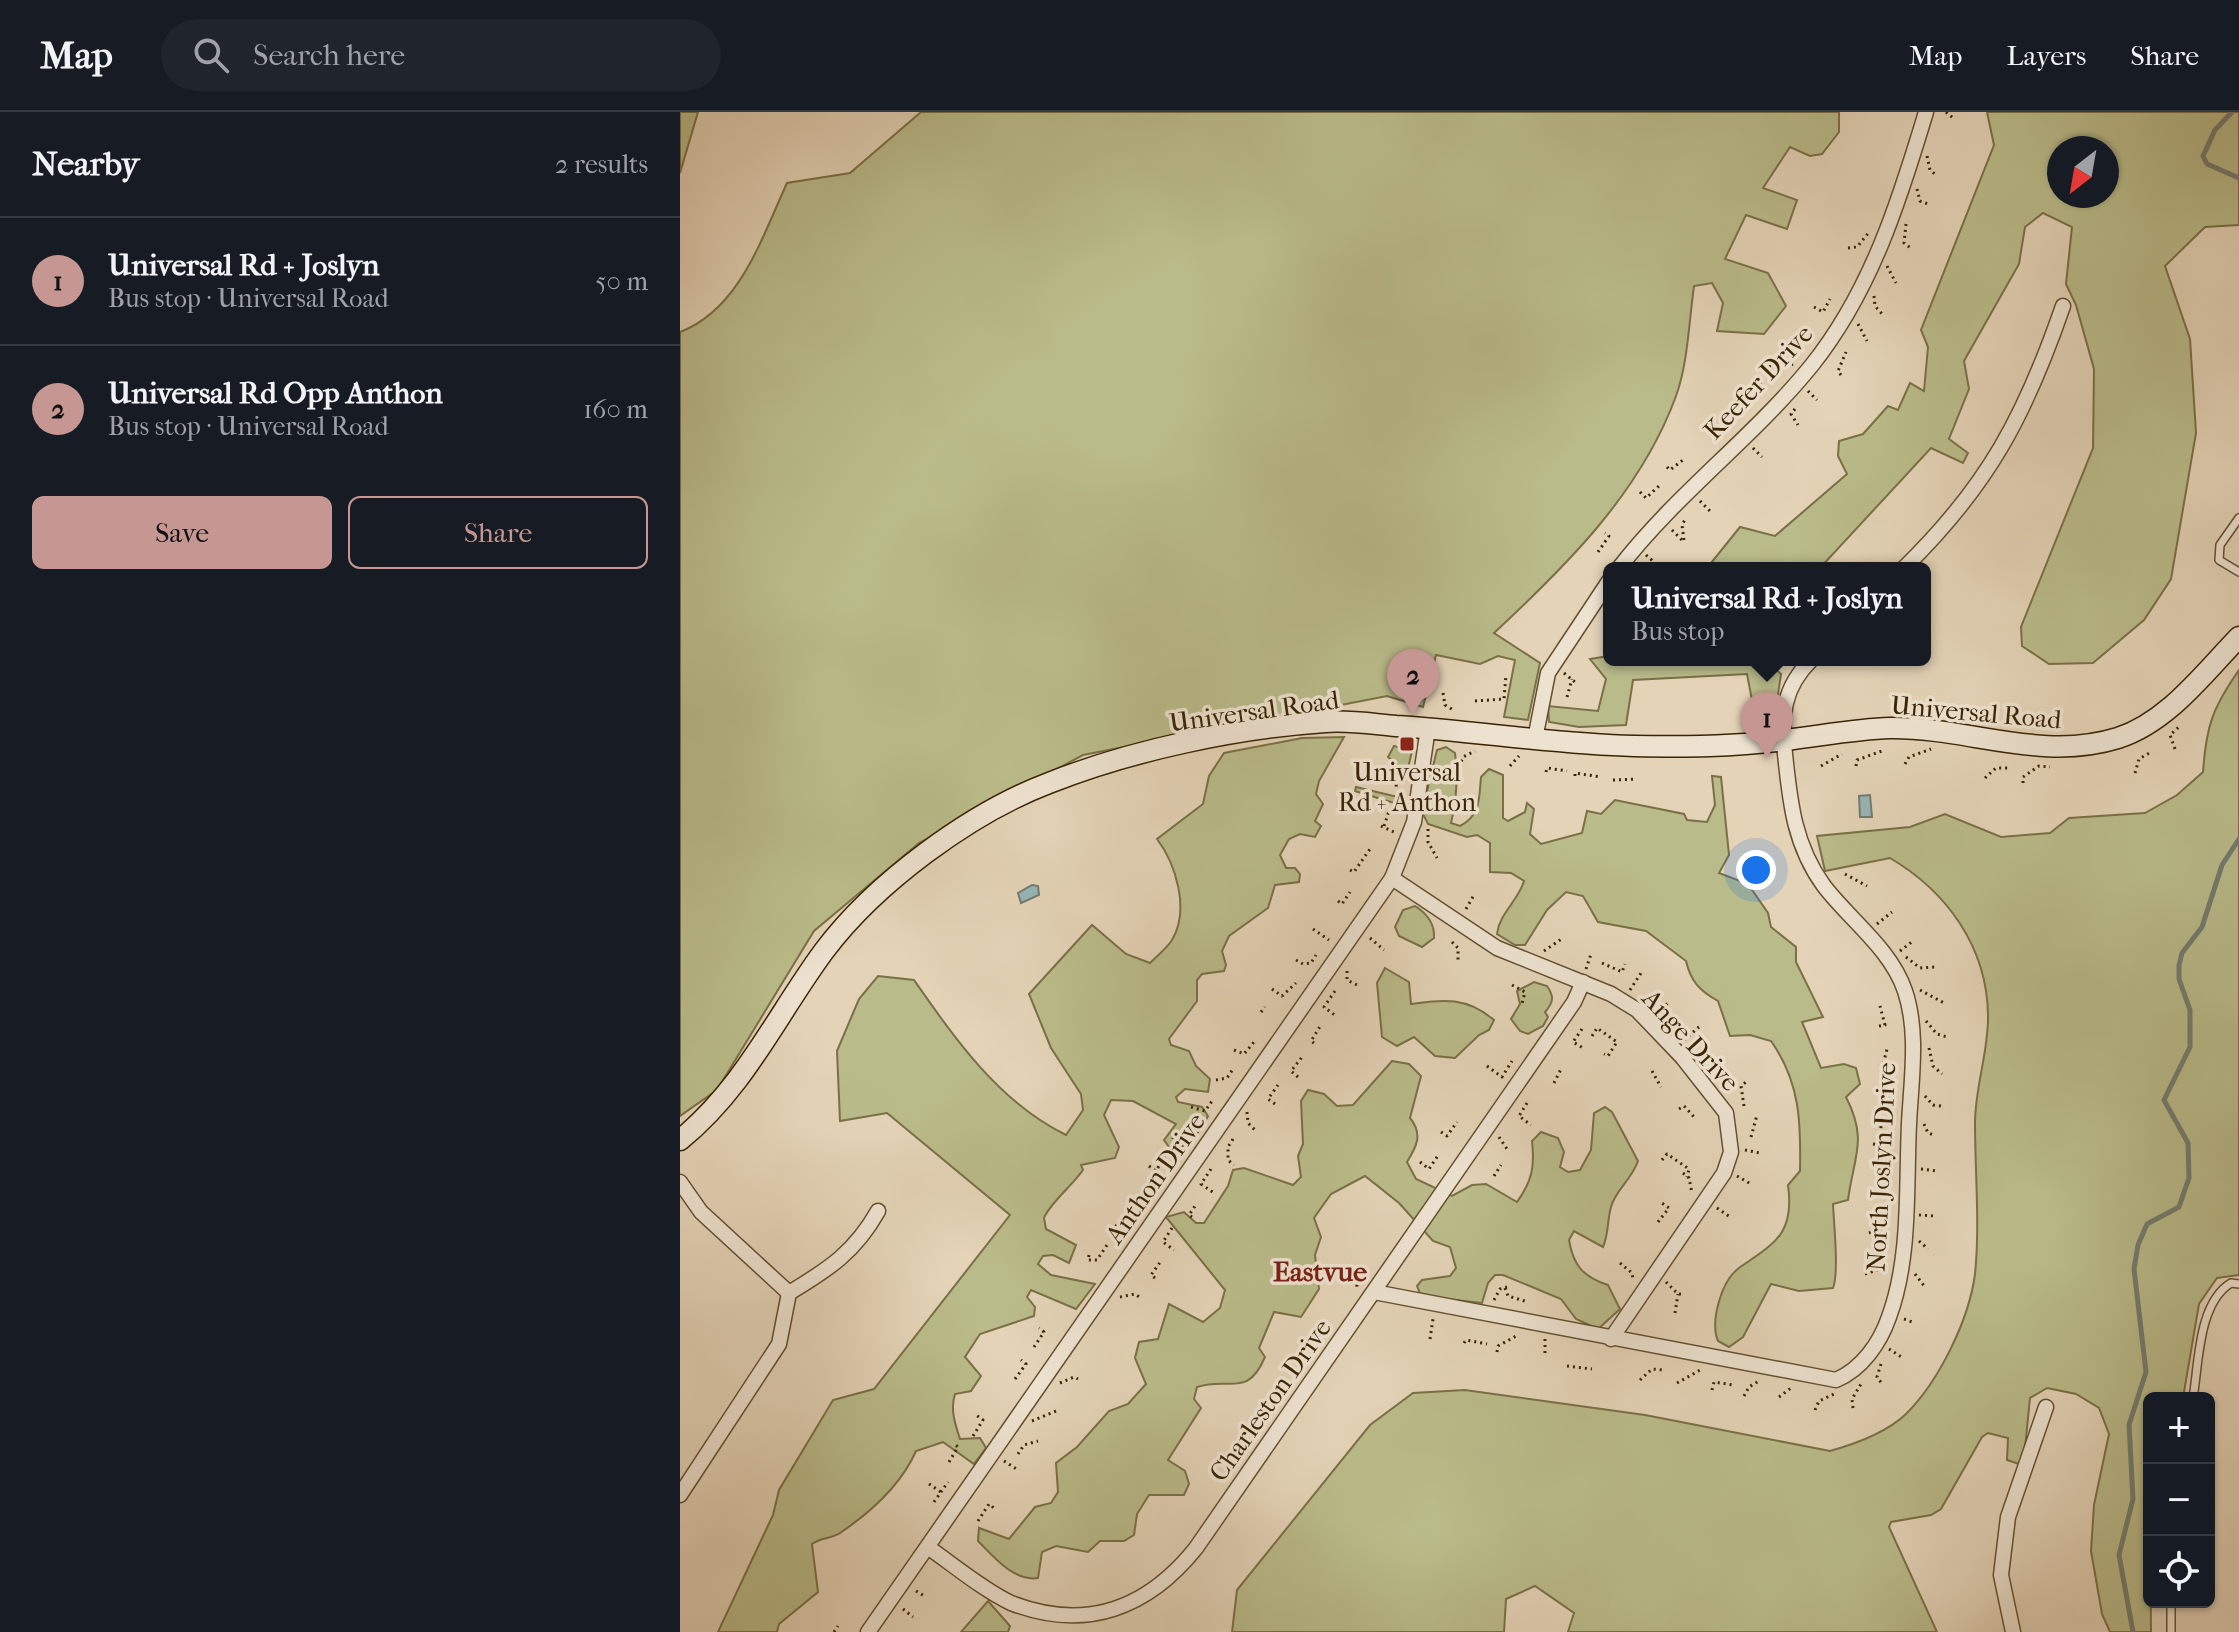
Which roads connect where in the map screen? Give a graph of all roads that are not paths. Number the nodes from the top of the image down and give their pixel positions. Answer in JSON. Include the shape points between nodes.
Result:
{"nodes":[{"id":1,"x":1926,"y":112,"type":"edge"},
{"id":2,"x":2063,"y":306,"type":"dead end"},
{"id":3,"x":2239,"y":518,"type":"edge"},
{"id":4,"x":1624,"y":562,"type":"edge"},
{"id":5,"x":1910,"y":562,"type":"edge"},
{"id":6,"x":2239,"y":572,"type":"edge"},
{"id":7,"x":1603,"y":590,"type":"edge"},
{"id":8,"x":2239,"y":637,"type":"edge"},
{"id":9,"x":1805,"y":666,"type":"edge"},
{"id":10,"x":1428,"y":728,"type":"junction"},
{"id":11,"x":1783,"y":741,"type":"junction"},
{"id":12,"x":1533,"y":747,"type":"junction"},
{"id":13,"x":1392,"y":878,"type":"junction"},
{"id":14,"x":1583,"y":982,"type":"junction"},
{"id":15,"x":680,"y":1140,"type":"edge"},
{"id":16,"x":680,"y":1182,"type":"edge"},
{"id":17,"x":878,"y":1211,"type":"dead end"},
{"id":18,"x":2239,"y":1284,"type":"edge"},
{"id":19,"x":1374,"y":1292,"type":"junction"},
{"id":20,"x":789,"y":1293,"type":"junction"},
{"id":21,"x":1611,"y":1339,"type":"junction"},
{"id":22,"x":2194,"y":1392,"type":"edge"},
{"id":23,"x":2046,"y":1407,"type":"dead end"},
{"id":24,"x":680,"y":1495,"type":"edge"},
{"id":25,"x":929,"y":1548,"type":"junction"},
{"id":26,"x":2171,"y":1608,"type":"edge"},
{"id":27,"x":868,"y":1632,"type":"edge"},
{"id":28,"x":2013,"y":1632,"type":"edge"},
{"id":29,"x":2171,"y":1632,"type":"edge"}],
"edges":[{"from":1,"to":4,"type":"street","name":"Keefer Drive","via":[[1877,256],[1833,336],[1798,380]]},
{"from":2,"to":5,"type":"street","via":[[2025,406],[1996,461]]},
{"from":3,"to":6,"type":"lane","via":[[2220,545],[2219,560]]},
{"from":7,"to":12,"type":"street","via":[[1548,673]]},
{"from":8,"to":11,"type":"street","name":"Universal Road","via":[[2171,707],[2143,726],[2096,744],[2035,748],[1891,728]]},
{"from":9,"to":11,"type":"street","name":"North Joslyn Drive","via":[[1786,693]]},
{"from":10,"to":12,"type":"street","name":"Universal Road"},
{"from":10,"to":13,"type":"street","name":"Anthon Drive","via":[[1413,824]]},
{"from":10,"to":15,"type":"street","name":"Universal Road","via":[[1328,721],[1138,754],[1047,783],[955,832],[848,922],[753,1063]]},
{"from":11,"to":12,"type":"street","name":"Universal Road"},
{"from":11,"to":21,"type":"street","name":"North Joslyn Drive","via":[[1797,836],[1824,886],[1900,978],[1908,1000],[1912,1040],[1903,1256],[1890,1316],[1874,1347],[1850,1374],[1836,1380]]},
{"from":13,"to":14,"type":"street","name":"Ange Drive","via":[[1472,934]]},
{"from":13,"to":25,"type":"street","name":"Anthon Drive"},
{"from":14,"to":19,"type":"street","name":"Charleston Drive"},
{"from":14,"to":21,"type":"street","name":"Ange Drive","via":[[1637,1010],[1726,1113],[1731,1131],[1724,1173]]},
{"from":16,"to":20,"type":"street","via":[[701,1212]]},
{"from":17,"to":20,"type":"street","via":[[861,1241],[828,1270]]},
{"from":18,"to":22,"type":"lane","via":[[2220,1290],[2209,1311]]},
{"from":19,"to":21,"type":"street","name":"North Joslyn Drive"},
{"from":19,"to":25,"type":"street","name":"Charleston Drive","via":[[1196,1548],[1170,1580],[1139,1601],[1090,1616],[1047,1615],[1009,1602]]},
{"from":20,"to":24,"type":"street","via":[[779,1344]]},
{"from":23,"to":28,"type":"street","via":[[2008,1517],[2001,1575]]},
{"from":25,"to":27,"type":"street","name":"Anthon Drive"},
{"from":26,"to":29,"type":"lane"}]}
